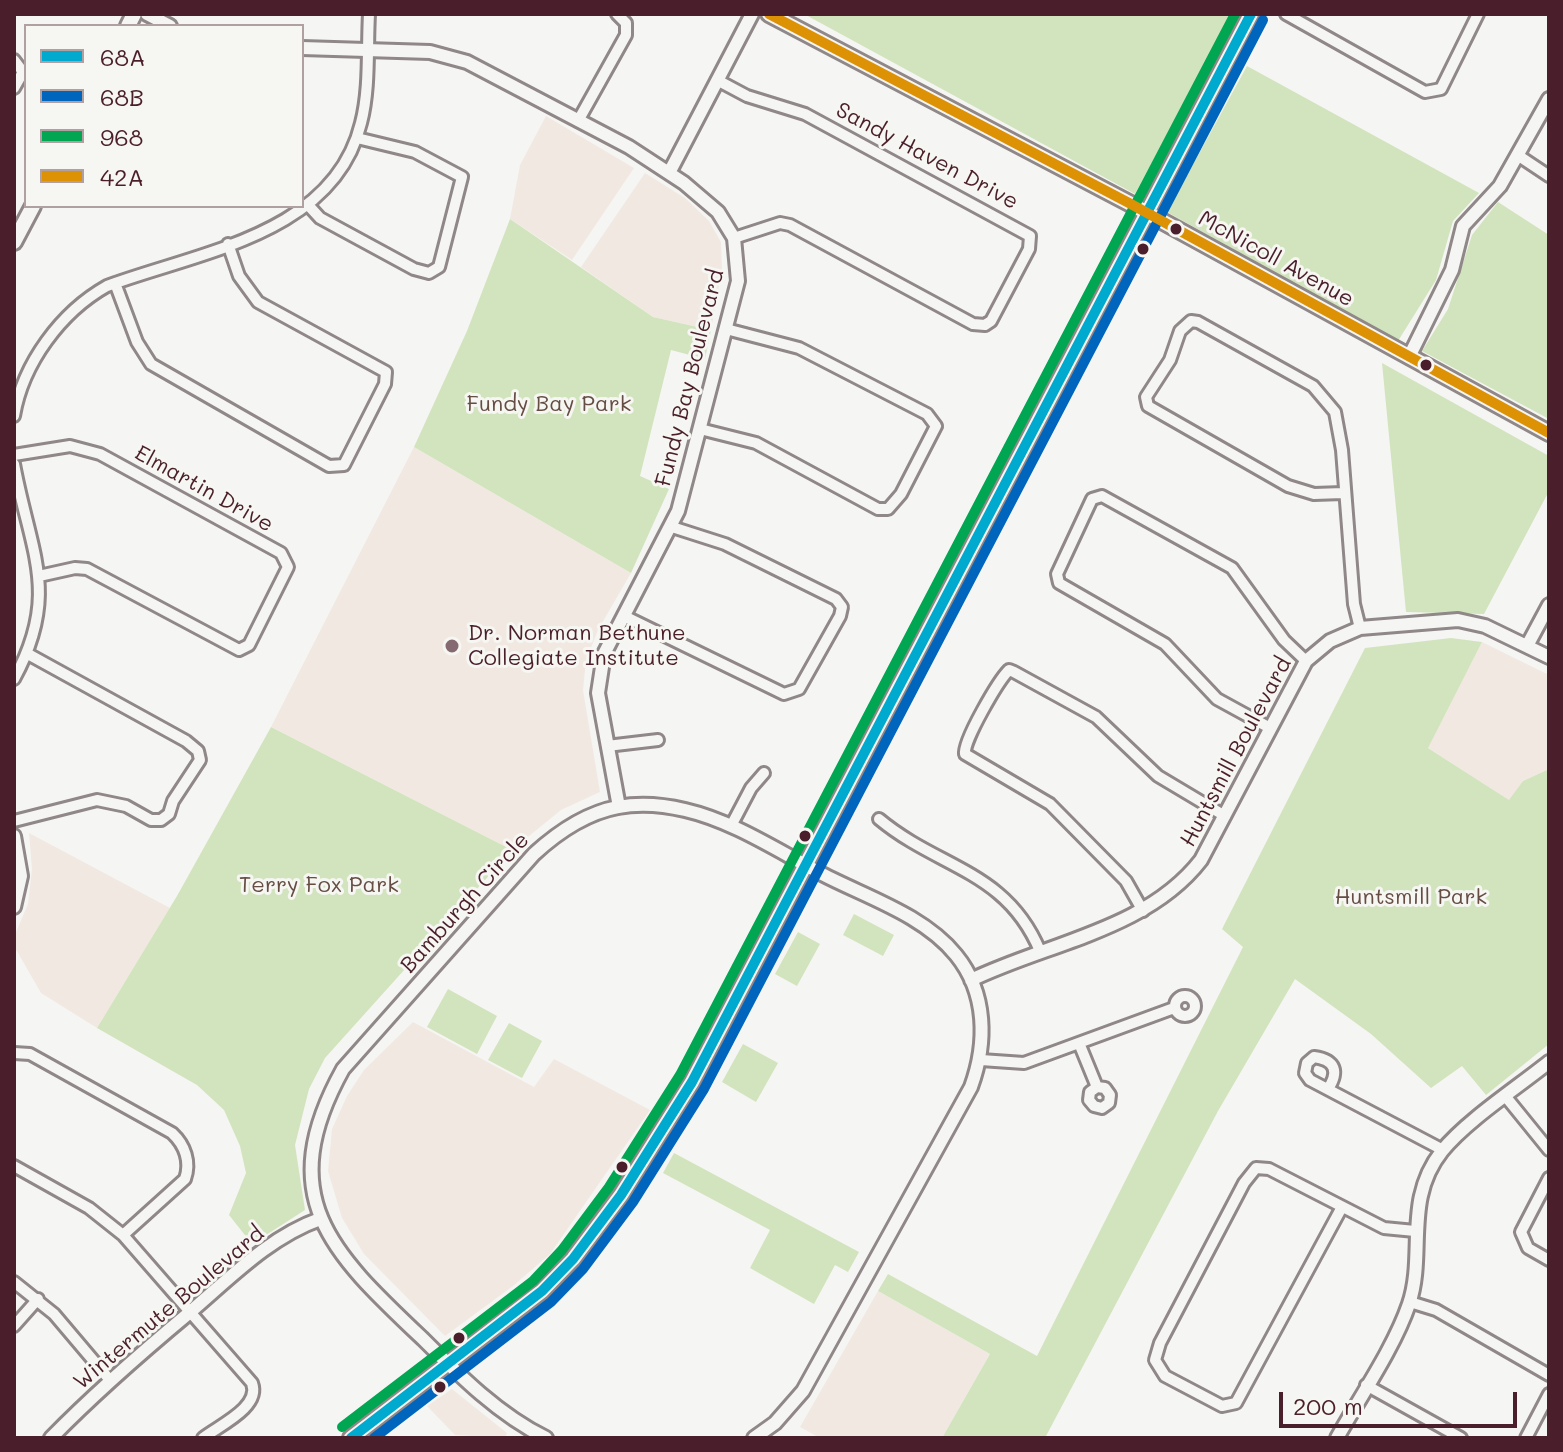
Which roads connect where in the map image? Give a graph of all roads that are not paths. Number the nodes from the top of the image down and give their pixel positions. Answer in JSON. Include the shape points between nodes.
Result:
{"nodes":[{"id":1,"x":147,"y":14,"type":"edge"},
{"id":2,"x":369,"y":14,"type":"edge"},
{"id":3,"x":617,"y":14,"type":"edge"},
{"id":4,"x":752,"y":14,"type":"edge"},
{"id":5,"x":769,"y":14,"type":"edge"},
{"id":6,"x":1251,"y":14,"type":"edge"},
{"id":7,"x":1286,"y":14,"type":"edge"},
{"id":8,"x":1478,"y":14,"type":"edge"},
{"id":9,"x":166,"y":24,"type":"edge"},
{"id":10,"x":304,"y":48,"type":"edge"},
{"id":11,"x":367,"y":49,"type":"junction"},
{"id":12,"x":14,"y":60,"type":"edge"},
{"id":13,"x":717,"y":80,"type":"junction"},
{"id":14,"x":14,"y":88,"type":"edge"},
{"id":15,"x":1549,"y":99,"type":"edge"},
{"id":16,"x":578,"y":121,"type":"junction"},
{"id":17,"x":357,"y":138,"type":"junction"},
{"id":18,"x":1519,"y":156,"type":"junction"},
{"id":19,"x":669,"y":173,"type":"junction"},
{"id":20,"x":1549,"y":176,"type":"edge"},
{"id":21,"x":309,"y":206,"type":"junction"},
{"id":22,"x":32,"y":208,"type":"edge"},
{"id":23,"x":1147,"y":213,"type":"junction"},
{"id":24,"x":734,"y":238,"type":"junction"},
{"id":25,"x":14,"y":242,"type":"edge"},
{"id":26,"x":228,"y":244,"type":"junction"},
{"id":27,"x":115,"y":283,"type":"junction"},
{"id":28,"x":726,"y":329,"type":"junction"},
{"id":29,"x":1409,"y":357,"type":"junction"},
{"id":30,"x":14,"y":416,"type":"edge"},
{"id":31,"x":700,"y":429,"type":"junction"},
{"id":32,"x":1549,"y":433,"type":"edge"},
{"id":33,"x":14,"y":455,"type":"edge"},
{"id":34,"x":14,"y":464,"type":"edge"},
{"id":35,"x":16,"y":492,"type":"edge"},
{"id":36,"x":1343,"y":493,"type":"junction"},
{"id":37,"x":672,"y":527,"type":"junction"},
{"id":38,"x":39,"y":576,"type":"junction"},
{"id":39,"x":1549,"y":605,"type":"edge"},
{"id":40,"x":624,"y":616,"type":"junction"},
{"id":41,"x":1360,"y":628,"type":"junction"},
{"id":42,"x":1527,"y":646,"type":"junction"},
{"id":43,"x":28,"y":654,"type":"junction"},
{"id":44,"x":1549,"y":657,"type":"edge"},
{"id":45,"x":1306,"y":661,"type":"junction"},
{"id":46,"x":14,"y":679,"type":"edge"},
{"id":47,"x":1270,"y":728,"type":"junction"},
{"id":48,"x":658,"y":740,"type":"dead end"},
{"id":49,"x":607,"y":746,"type":"junction"},
{"id":50,"x":764,"y":773,"type":"dead end"},
{"id":51,"x":619,"y":807,"type":"junction"},
{"id":52,"x":1225,"y":816,"type":"junction"},
{"id":53,"x":879,"y":819,"type":"dead end"},
{"id":54,"x":14,"y":821,"type":"edge"},
{"id":55,"x":731,"y":826,"type":"junction"},
{"id":56,"x":14,"y":836,"type":"edge"},
{"id":57,"x":806,"y":866,"type":"junction"},
{"id":58,"x":14,"y":907,"type":"edge"},
{"id":59,"x":1143,"y":911,"type":"junction"},
{"id":60,"x":1040,"y":951,"type":"junction"},
{"id":61,"x":971,"y":980,"type":"junction"},
{"id":62,"x":1174,"y":1008,"type":"dead end"},
{"id":63,"x":1079,"y":1043,"type":"junction"},
{"id":64,"x":14,"y":1053,"type":"edge"},
{"id":65,"x":981,"y":1060,"type":"junction"},
{"id":66,"x":1549,"y":1062,"type":"edge"},
{"id":67,"x":1097,"y":1087,"type":"dead end"},
{"id":68,"x":1328,"y":1089,"type":"dead end"},
{"id":69,"x":1506,"y":1097,"type":"junction"},
{"id":70,"x":1443,"y":1150,"type":"junction"},
{"id":71,"x":1549,"y":1150,"type":"edge"},
{"id":72,"x":14,"y":1166,"type":"edge"},
{"id":73,"x":1549,"y":1178,"type":"edge"},
{"id":74,"x":1342,"y":1207,"type":"junction"},
{"id":75,"x":320,"y":1219,"type":"junction"},
{"id":76,"x":1415,"y":1231,"type":"junction"},
{"id":77,"x":123,"y":1235,"type":"junction"},
{"id":78,"x":1549,"y":1260,"type":"edge"},
{"id":79,"x":14,"y":1282,"type":"edge"},
{"id":80,"x":38,"y":1299,"type":"junction"},
{"id":81,"x":1410,"y":1302,"type":"junction"},
{"id":82,"x":190,"y":1313,"type":"junction"},
{"id":83,"x":14,"y":1326,"type":"edge"},
{"id":84,"x":448,"y":1363,"type":"junction"},
{"id":85,"x":1549,"y":1375,"type":"edge"},
{"id":86,"x":109,"y":1379,"type":"junction"},
{"id":87,"x":1366,"y":1385,"type":"junction"},
{"id":88,"x":1549,"y":1394,"type":"edge"},
{"id":89,"x":51,"y":1438,"type":"edge"},
{"id":90,"x":203,"y":1438,"type":"edge"},
{"id":91,"x":351,"y":1438,"type":"edge"},
{"id":92,"x":546,"y":1438,"type":"edge"},
{"id":93,"x":754,"y":1438,"type":"edge"},
{"id":94,"x":1337,"y":1438,"type":"edge"},
{"id":95,"x":1461,"y":1438,"type":"edge"},
{"id":96,"x":1526,"y":1438,"type":"edge"}],
"edges":[{"from":1,"to":9,"type":"street"},
{"from":2,"to":11,"type":"street"},
{"from":3,"to":16,"type":"street","via":[[626,23],[626,35]]},
{"from":4,"to":13,"type":"street"},
{"from":5,"to":23,"type":"main road","name":"McNicoll Avenue"},
{"from":6,"to":23,"type":"main road"},
{"from":7,"to":8,"type":"street","via":[[1425,92],[1441,89]]},
{"from":10,"to":11,"type":"street","name":"Fundy Bay Boulevard"},
{"from":11,"to":16,"type":"street","name":"Fundy Bay Boulevard","via":[[450,55]]},
{"from":11,"to":17,"type":"street"},
{"from":12,"to":14,"type":"street","via":[[23,72]]},
{"from":13,"to":19,"type":"street"},
{"from":13,"to":24,"type":"street","name":"Sandy Haven Drive","via":[[747,96],[805,114],[1030,236],[1029,249],[985,325],[973,324],[790,225],[780,223]]},
{"from":15,"to":18,"type":"street"},
{"from":16,"to":19,"type":"street","name":"Fundy Bay Boulevard"},
{"from":17,"to":21,"type":"street","via":[[336,176]]},
{"from":17,"to":21,"type":"street","via":[[415,152],[462,177],[439,267],[422,273],[320,218]]},
{"from":18,"to":20,"type":"street"},
{"from":18,"to":29,"type":"street","via":[[1463,226],[1452,270]]},
{"from":19,"to":24,"type":"street","name":"Fundy Bay Boulevard","via":[[709,202]]},
{"from":21,"to":26,"type":"street"},
{"from":22,"to":25,"type":"main road"},
{"from":23,"to":29,"type":"main road","name":"McNicoll Avenue"},
{"from":23,"to":57,"type":"main road"},
{"from":24,"to":28,"type":"street","name":"Fundy Bay Boulevard","via":[[738,281]]},
{"from":26,"to":27,"type":"street"},
{"from":26,"to":27,"type":"street","via":[[239,276],[258,302],[386,372],[385,384],[344,465],[329,466],[151,364]]},
{"from":27,"to":30,"type":"street","via":[[60,323],[35,361]]},
{"from":28,"to":31,"type":"street","name":"Fundy Bay Boulevard"},
{"from":28,"to":31,"type":"street","via":[[812,354],[927,414],[936,426],[888,509],[878,509],[756,443]]},
{"from":29,"to":32,"type":"main road","name":"McNicoll Avenue"},
{"from":31,"to":37,"type":"street","name":"Fundy Bay Boulevard"},
{"from":33,"to":38,"type":"street","name":"Elmartin Drive","via":[[70,446],[100,454],[281,553],[288,567],[249,645],[239,650],[87,569]]},
{"from":34,"to":35,"type":"street"},
{"from":35,"to":38,"type":"street"},
{"from":36,"to":36,"type":"street","via":[[1338,423],[1318,390],[1198,322],[1187,323],[1146,397],[1148,406],[1288,486],[1314,494]]},
{"from":36,"to":41,"type":"street"},
{"from":37,"to":40,"type":"street","name":"Fundy Bay Boulevard"},
{"from":37,"to":40,"type":"street","via":[[725,544],[836,599],[842,607],[840,616],[799,689],[784,694]]},
{"from":38,"to":43,"type":"street","via":[[39,620]]},
{"from":39,"to":42,"type":"street"},
{"from":40,"to":49,"type":"street","name":"Fundy Bay Boulevard","via":[[598,679]]},
{"from":41,"to":42,"type":"street","name":"Huntsmill Boulevard","via":[[1468,621]]},
{"from":41,"to":45,"type":"street","name":"Huntsmill Boulevard","via":[[1335,638]]},
{"from":42,"to":44,"type":"street","name":"Huntsmill Boulevard"},
{"from":43,"to":46,"type":"street"},
{"from":43,"to":54,"type":"street","via":[[194,745],[200,760],[161,820],[97,800]]},
{"from":45,"to":47,"type":"street","name":"Huntsmill Boulevard"},
{"from":45,"to":47,"type":"street","via":[[1284,640],[1232,568],[1102,496],[1092,499],[1057,574],[1059,583],[1165,644],[1217,699]]},
{"from":47,"to":52,"type":"street","name":"Huntsmill Boulevard"},
{"from":48,"to":49,"type":"street"},
{"from":49,"to":51,"type":"street","name":"Fundy Bay Boulevard"},
{"from":50,"to":55,"type":"street"},
{"from":51,"to":55,"type":"street","name":"Bamburgh Circle","via":[[656,805]]},
{"from":51,"to":75,"type":"street","name":"Bamburgh Circle","via":[[574,824],[534,854],[343,1069],[325,1101],[311,1167]]},
{"from":52,"to":59,"type":"street","name":"Huntsmill Boulevard","via":[[1184,883]]},
{"from":52,"to":59,"type":"street","via":[[1166,783],[1096,717],[1009,670],[999,679],[966,742],[965,754],[1050,804],[1126,881]]},
{"from":53,"to":60,"type":"street","via":[[901,837],[988,883],[1023,916]]},
{"from":55,"to":57,"type":"street","name":"Bamburgh Circle"},
{"from":56,"to":58,"type":"street","via":[[21,867]]},
{"from":57,"to":61,"type":"street","name":"Bamburgh Circle","via":[[929,930],[957,956]]},
{"from":57,"to":84,"type":"main road","via":[[692,1082],[588,1241],[542,1291]]},
{"from":59,"to":60,"type":"street","name":"Huntsmill Boulevard"},
{"from":60,"to":61,"type":"street","name":"Huntsmill Boulevard"},
{"from":61,"to":65,"type":"street","name":"Bamburgh Circle","via":[[982,1011]]},
{"from":62,"to":63,"type":"street"},
{"from":63,"to":65,"type":"street","via":[[1019,1065]]},
{"from":63,"to":67,"type":"street"},
{"from":64,"to":77,"type":"street","via":[[30,1054],[172,1133],[182,1144],[188,1166],[185,1179]]},
{"from":65,"to":93,"type":"street","name":"Bamburgh Circle","via":[[803,1391]]},
{"from":66,"to":69,"type":"street"},
{"from":68,"to":70,"type":"street"},
{"from":69,"to":70,"type":"street"},
{"from":69,"to":71,"type":"street"},
{"from":70,"to":76,"type":"street","via":[[1422,1190]]},
{"from":72,"to":77,"type":"street","via":[[89,1208]]},
{"from":73,"to":78,"type":"street","via":[[1521,1232],[1528,1248]]},
{"from":74,"to":74,"type":"street","via":[[1269,1169],[1250,1172],[1160,1343],[1155,1360],[1160,1371],[1222,1406],[1236,1403]]},
{"from":74,"to":76,"type":"street","via":[[1384,1228]]},
{"from":75,"to":82,"type":"street","name":"Wintermute Boulevard","via":[[274,1243]]},
{"from":75,"to":84,"type":"street","name":"Bamburgh Circle","via":[[342,1259]]},
{"from":76,"to":81,"type":"street"},
{"from":77,"to":82,"type":"street"},
{"from":79,"to":80,"type":"street"},
{"from":80,"to":83,"type":"street"},
{"from":80,"to":86,"type":"street"},
{"from":81,"to":85,"type":"street","via":[[1436,1310]]},
{"from":81,"to":87,"type":"street"},
{"from":82,"to":86,"type":"street","name":"Wintermute Boulevard"},
{"from":82,"to":90,"type":"street","via":[[255,1392],[248,1405]]},
{"from":84,"to":91,"type":"main road"},
{"from":84,"to":92,"type":"street","name":"Bamburgh Circle","via":[[505,1413]]},
{"from":86,"to":89,"type":"street","name":"Wintermute Boulevard"},
{"from":87,"to":94,"type":"street"},
{"from":87,"to":95,"type":"street"},
{"from":88,"to":96,"type":"street"}]}
